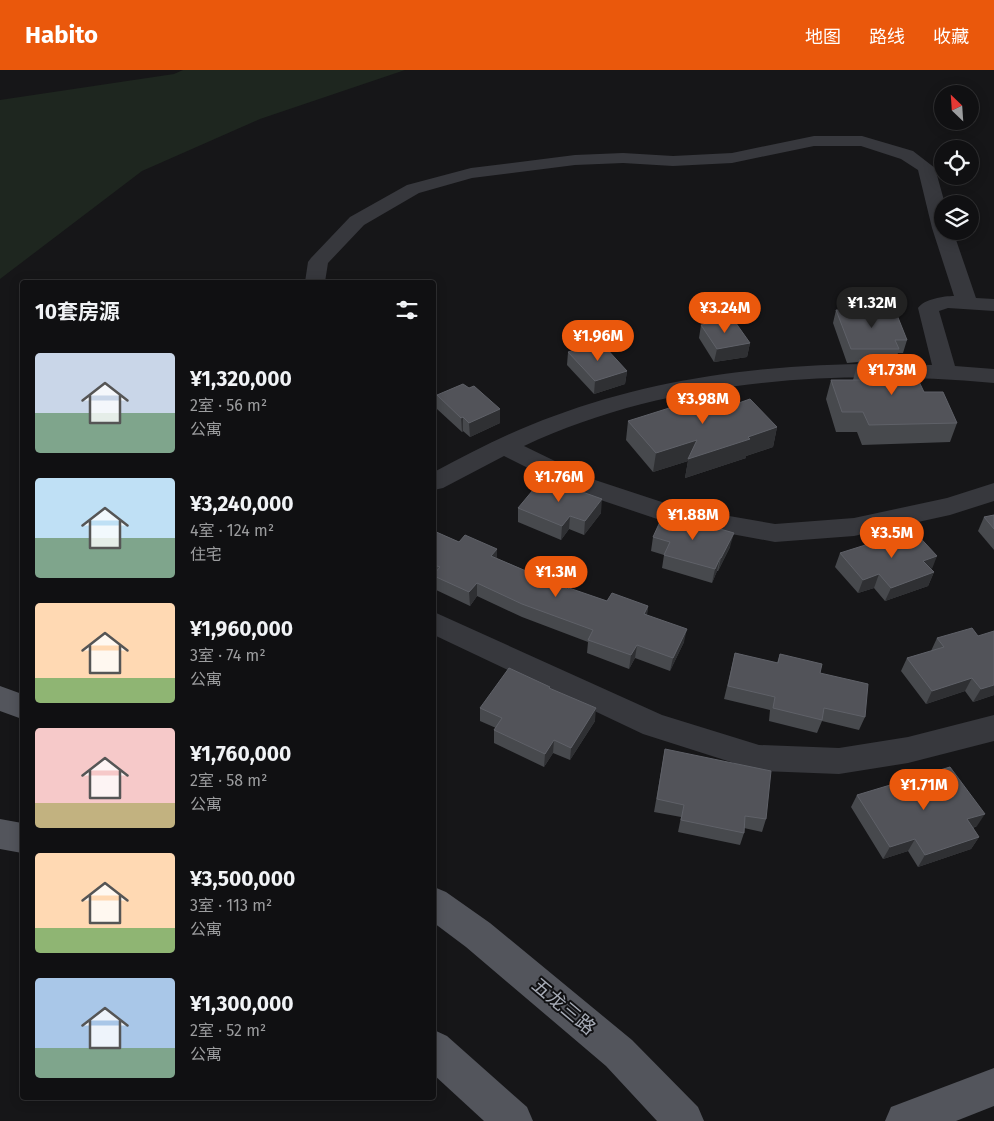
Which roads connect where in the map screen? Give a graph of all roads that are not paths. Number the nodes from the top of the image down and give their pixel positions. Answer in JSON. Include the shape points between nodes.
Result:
{"nodes":[{"id":1,"x":934,"y":197,"type":"edge"},
{"id":2,"x":946,"y":240,"type":"edge"},
{"id":3,"x":315,"y":280,"type":"edge"},
{"id":4,"x":967,"y":304,"type":"junction"},
{"id":5,"x":994,"y":305,"type":"edge"},
{"id":6,"x":946,"y":370,"type":"junction"},
{"id":7,"x":994,"y":376,"type":"edge"},
{"id":8,"x":503,"y":446,"type":"junction"},
{"id":9,"x":436,"y":481,"type":"edge"},
{"id":10,"x":994,"y":492,"type":"edge"},
{"id":11,"x":436,"y":624,"type":"edge"},
{"id":12,"x":0,"y":698,"type":"edge"},
{"id":13,"x":20,"y":706,"type":"edge"},
{"id":14,"x":994,"y":728,"type":"edge"},
{"id":15,"x":0,"y":834,"type":"edge"},
{"id":16,"x":20,"y":838,"type":"edge"},
{"id":17,"x":436,"y":904,"type":"edge"},
{"id":18,"x":436,"y":1051,"type":"edge"},
{"id":19,"x":994,"y":1087,"type":"edge"},
{"id":20,"x":513,"y":1121,"type":"edge"},
{"id":21,"x":684,"y":1121,"type":"edge"},
{"id":22,"x":905,"y":1121,"type":"edge"}],
"edges":[{"from":1,"to":3,"type":"lane","via":[[926,168],[907,155],[862,141],[814,141],[732,158],[575,160],[471,172],[413,189],[357,221],[318,262]]},
{"from":2,"to":4,"type":"lane"},
{"from":4,"to":5,"type":"lane"},
{"from":4,"to":6,"type":"lane","via":[[947,302],[928,308]]},
{"from":6,"to":7,"type":"lane"},
{"from":6,"to":8,"type":"lane","via":[[780,375],[676,389],[581,414]]},
{"from":8,"to":9,"type":"lane"},
{"from":8,"to":10,"type":"lane","via":[[583,485],[675,516],[775,533],[854,527],[950,506]]},
{"from":11,"to":14,"type":"lane","via":[[654,725],[759,758],[839,761],[908,750]]},
{"from":12,"to":13,"type":"main road"},
{"from":15,"to":16,"type":"main road"},
{"from":17,"to":21,"type":"main road","name":"五龙三路","via":[[478,935],[620,1053]]},
{"from":18,"to":20,"type":"main road"},
{"from":19,"to":22,"type":"main road"}]}
